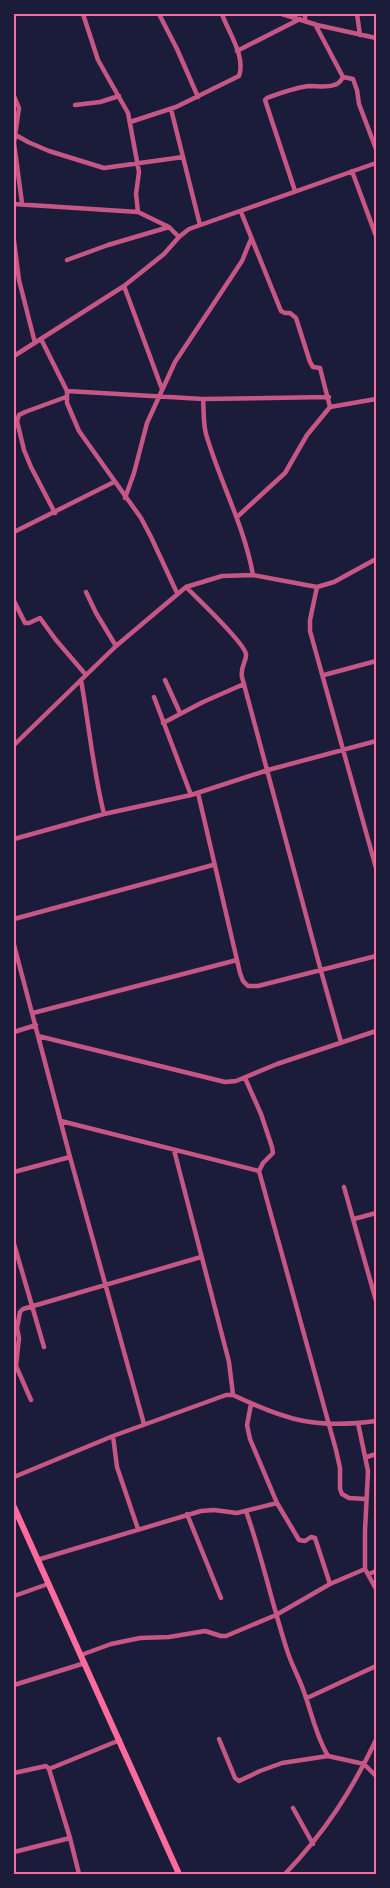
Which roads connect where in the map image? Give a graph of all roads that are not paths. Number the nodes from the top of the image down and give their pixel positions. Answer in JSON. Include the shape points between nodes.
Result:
{"nodes":[{"id":1,"x":83,"y":14,"type":"edge"},
{"id":2,"x":159,"y":14,"type":"edge"},
{"id":3,"x":222,"y":14,"type":"edge"},
{"id":4,"x":282,"y":14,"type":"edge"},
{"id":5,"x":305,"y":14,"type":"edge"},
{"id":6,"x":357,"y":14,"type":"edge"},
{"id":7,"x":302,"y":20,"type":"junction"},
{"id":8,"x":315,"y":24,"type":"junction"},
{"id":9,"x":360,"y":35,"type":"junction"},
{"id":10,"x":376,"y":38,"type":"edge"},
{"id":11,"x":237,"y":51,"type":"junction"},
{"id":12,"x":343,"y":77,"type":"junction"},
{"id":13,"x":14,"y":96,"type":"edge"},
{"id":14,"x":119,"y":96,"type":"junction"},
{"id":15,"x":198,"y":97,"type":"junction"},
{"id":16,"x":75,"y":105,"type":"dead end"},
{"id":17,"x":170,"y":108,"type":"junction"},
{"id":18,"x":130,"y":122,"type":"junction"},
{"id":19,"x":14,"y":134,"type":"edge"},
{"id":20,"x":376,"y":148,"type":"edge"},
{"id":21,"x":183,"y":157,"type":"junction"},
{"id":22,"x":137,"y":163,"type":"junction"},
{"id":23,"x":376,"y":163,"type":"edge"},
{"id":24,"x":352,"y":171,"type":"junction"},
{"id":25,"x":295,"y":192,"type":"junction"},
{"id":26,"x":14,"y":204,"type":"edge"},
{"id":27,"x":22,"y":204,"type":"junction"},
{"id":28,"x":138,"y":212,"type":"junction"},
{"id":29,"x":241,"y":212,"type":"junction"},
{"id":30,"x":200,"y":225,"type":"junction"},
{"id":31,"x":374,"y":225,"type":"edge"},
{"id":32,"x":169,"y":227,"type":"junction"},
{"id":33,"x":376,"y":236,"type":"edge"},
{"id":34,"x":178,"y":237,"type":"junction"},
{"id":35,"x":251,"y":239,"type":"junction"},
{"id":36,"x":14,"y":241,"type":"edge"},
{"id":37,"x":67,"y":260,"type":"dead end"},
{"id":38,"x":19,"y":280,"type":"junction"},
{"id":39,"x":14,"y":281,"type":"edge"},
{"id":40,"x":124,"y":286,"type":"junction"},
{"id":41,"x":41,"y":340,"type":"junction"},
{"id":42,"x":35,"y":343,"type":"junction"},
{"id":43,"x":14,"y":356,"type":"edge"},
{"id":44,"x":162,"y":390,"type":"junction"},
{"id":45,"x":66,"y":394,"type":"junction"},
{"id":46,"x":159,"y":396,"type":"junction"},
{"id":47,"x":329,"y":397,"type":"junction"},
{"id":48,"x":203,"y":399,"type":"junction"},
{"id":49,"x":376,"y":400,"type":"edge"},
{"id":50,"x":330,"y":407,"type":"junction"},
{"id":51,"x":114,"y":482,"type":"junction"},
{"id":52,"x":125,"y":498,"type":"junction"},
{"id":53,"x":55,"y":513,"type":"junction"},
{"id":54,"x":237,"y":517,"type":"junction"},
{"id":55,"x":14,"y":532,"type":"edge"},
{"id":56,"x":376,"y":559,"type":"edge"},
{"id":57,"x":253,"y":575,"type":"junction"},
{"id":58,"x":186,"y":587,"type":"junction"},
{"id":59,"x":317,"y":587,"type":"junction"},
{"id":60,"x":86,"y":592,"type":"dead end"},
{"id":61,"x":177,"y":593,"type":"junction"},
{"id":62,"x":14,"y":602,"type":"edge"},
{"id":63,"x":116,"y":646,"type":"junction"},
{"id":64,"x":376,"y":661,"type":"edge"},
{"id":65,"x":86,"y":675,"type":"junction"},
{"id":66,"x":324,"y":675,"type":"junction"},
{"id":67,"x":81,"y":680,"type":"junction"},
{"id":68,"x":165,"y":680,"type":"dead end"},
{"id":69,"x":244,"y":684,"type":"junction"},
{"id":70,"x":154,"y":697,"type":"dead end"},
{"id":71,"x":180,"y":713,"type":"junction"},
{"id":72,"x":163,"y":723,"type":"junction"},
{"id":73,"x":376,"y":741,"type":"edge"},
{"id":74,"x":14,"y":745,"type":"edge"},
{"id":75,"x":344,"y":750,"type":"junction"},
{"id":76,"x":268,"y":770,"type":"junction"},
{"id":77,"x":198,"y":793,"type":"junction"},
{"id":78,"x":191,"y":795,"type":"junction"},
{"id":79,"x":104,"y":814,"type":"junction"},
{"id":80,"x":14,"y":838,"type":"edge"},
{"id":81,"x":374,"y":854,"type":"edge"},
{"id":82,"x":213,"y":865,"type":"junction"},
{"id":83,"x":376,"y":868,"type":"edge"},
{"id":84,"x":14,"y":919,"type":"edge"},
{"id":85,"x":14,"y":945,"type":"edge"},
{"id":86,"x":376,"y":956,"type":"edge"},
{"id":87,"x":237,"y":960,"type":"junction"},
{"id":88,"x":320,"y":971,"type":"junction"},
{"id":89,"x":33,"y":1013,"type":"junction"},
{"id":90,"x":36,"y":1025,"type":"junction"},
{"id":91,"x":376,"y":1030,"type":"edge"},
{"id":92,"x":14,"y":1032,"type":"edge"},
{"id":93,"x":38,"y":1036,"type":"junction"},
{"id":94,"x":341,"y":1042,"type":"junction"},
{"id":95,"x":245,"y":1078,"type":"junction"},
{"id":96,"x":61,"y":1121,"type":"junction"},
{"id":97,"x":174,"y":1150,"type":"junction"},
{"id":98,"x":70,"y":1157,"type":"junction"},
{"id":99,"x":259,"y":1171,"type":"junction"},
{"id":100,"x":14,"y":1172,"type":"edge"},
{"id":101,"x":344,"y":1187,"type":"dead end"},
{"id":102,"x":376,"y":1213,"type":"edge"},
{"id":103,"x":354,"y":1219,"type":"junction"},
{"id":104,"x":14,"y":1244,"type":"edge"},
{"id":105,"x":201,"y":1257,"type":"junction"},
{"id":106,"x":105,"y":1286,"type":"junction"},
{"id":107,"x":376,"y":1301,"type":"edge"},
{"id":108,"x":33,"y":1305,"type":"junction"},
{"id":109,"x":44,"y":1347,"type":"dead end"},
{"id":110,"x":233,"y":1395,"type":"junction"},
{"id":111,"x":31,"y":1400,"type":"dead end"},
{"id":112,"x":251,"y":1404,"type":"junction"},
{"id":113,"x":376,"y":1421,"type":"edge"},
{"id":114,"x":358,"y":1423,"type":"junction"},
{"id":115,"x":144,"y":1424,"type":"junction"},
{"id":116,"x":328,"y":1425,"type":"junction"},
{"id":117,"x":113,"y":1436,"type":"junction"},
{"id":118,"x":376,"y":1454,"type":"edge"},
{"id":119,"x":367,"y":1457,"type":"junction"},
{"id":120,"x":14,"y":1477,"type":"edge"},
{"id":121,"x":366,"y":1499,"type":"junction"},
{"id":122,"x":278,"y":1503,"type":"junction"},
{"id":123,"x":14,"y":1507,"type":"edge"},
{"id":124,"x":246,"y":1511,"type":"junction"},
{"id":125,"x":187,"y":1514,"type":"junction"},
{"id":126,"x":138,"y":1529,"type":"junction"},
{"id":127,"x":37,"y":1560,"type":"junction"},
{"id":128,"x":366,"y":1569,"type":"junction"},
{"id":129,"x":376,"y":1571,"type":"edge"},
{"id":130,"x":369,"y":1574,"type":"junction"},
{"id":131,"x":48,"y":1584,"type":"junction"},
{"id":132,"x":330,"y":1584,"type":"junction"},
{"id":133,"x":376,"y":1589,"type":"edge"},
{"id":134,"x":14,"y":1596,"type":"edge"},
{"id":135,"x":221,"y":1598,"type":"dead end"},
{"id":136,"x":276,"y":1615,"type":"junction"},
{"id":137,"x":81,"y":1655,"type":"junction"},
{"id":138,"x":85,"y":1663,"type":"junction"},
{"id":139,"x":376,"y":1666,"type":"edge"},
{"id":140,"x":14,"y":1685,"type":"edge"},
{"id":141,"x":306,"y":1698,"type":"junction"},
{"id":142,"x":218,"y":1738,"type":"dead end"},
{"id":143,"x":120,"y":1740,"type":"junction"},
{"id":144,"x":376,"y":1740,"type":"edge"},
{"id":145,"x":328,"y":1756,"type":"junction"},
{"id":146,"x":364,"y":1764,"type":"junction"},
{"id":147,"x":49,"y":1768,"type":"junction"},
{"id":148,"x":14,"y":1773,"type":"edge"},
{"id":149,"x":376,"y":1776,"type":"edge"},
{"id":150,"x":292,"y":1808,"type":"dead end"},
{"id":151,"x":70,"y":1838,"type":"junction"},
{"id":152,"x":313,"y":1844,"type":"junction"},
{"id":153,"x":14,"y":1852,"type":"edge"},
{"id":154,"x":79,"y":1874,"type":"edge"},
{"id":155,"x":179,"y":1874,"type":"edge"},
{"id":156,"x":285,"y":1874,"type":"edge"}],
"edges":[{"from":1,"to":14,"type":"street","via":[[98,60]]},
{"from":2,"to":15,"type":"street"},
{"from":3,"to":11,"type":"street"},
{"from":4,"to":7,"type":"street"},
{"from":5,"to":7,"type":"street"},
{"from":6,"to":9,"type":"street"},
{"from":7,"to":8,"type":"street"},
{"from":7,"to":11,"type":"street"},
{"from":8,"to":9,"type":"street"},
{"from":8,"to":12,"type":"street"},
{"from":9,"to":10,"type":"street"},
{"from":11,"to":15,"type":"street","via":[[239,76]]},
{"from":12,"to":20,"type":"street","via":[[353,79]]},
{"from":12,"to":25,"type":"street","via":[[334,85],[309,86],[265,100]]},
{"from":13,"to":19,"type":"street","via":[[19,108]]},
{"from":14,"to":16,"type":"street"},
{"from":14,"to":18,"type":"street","via":[[126,106]]},
{"from":15,"to":17,"type":"street"},
{"from":17,"to":18,"type":"street"},
{"from":17,"to":21,"type":"street"},
{"from":18,"to":22,"type":"street"},
{"from":19,"to":22,"type":"street","via":[[92,166],[117,168]]},
{"from":19,"to":27,"type":"street"},
{"from":21,"to":22,"type":"street"},
{"from":21,"to":30,"type":"street"},
{"from":22,"to":28,"type":"street"},
{"from":23,"to":24,"type":"street"},
{"from":24,"to":25,"type":"street"},
{"from":24,"to":31,"type":"street"},
{"from":25,"to":29,"type":"street"},
{"from":26,"to":27,"type":"street"},
{"from":27,"to":28,"type":"street"},
{"from":28,"to":32,"type":"street"},
{"from":29,"to":30,"type":"street"},
{"from":29,"to":35,"type":"street"},
{"from":30,"to":34,"type":"street"},
{"from":31,"to":33,"type":"street"},
{"from":32,"to":34,"type":"street"},
{"from":32,"to":37,"type":"street"},
{"from":34,"to":40,"type":"street","via":[[164,254]]},
{"from":35,"to":44,"type":"street","via":[[242,261],[175,362]]},
{"from":35,"to":47,"type":"street","via":[[281,311],[296,318],[310,362],[313,367],[320,368]]},
{"from":36,"to":38,"type":"street"},
{"from":38,"to":39,"type":"street"},
{"from":38,"to":42,"type":"street"},
{"from":40,"to":41,"type":"street"},
{"from":40,"to":44,"type":"street"},
{"from":41,"to":42,"type":"street"},
{"from":41,"to":45,"type":"street"},
{"from":42,"to":43,"type":"street"},
{"from":44,"to":46,"type":"street"},
{"from":45,"to":46,"type":"street"},
{"from":45,"to":51,"type":"street","via":[[79,431]]},
{"from":45,"to":53,"type":"street","via":[[19,415],[17,421],[31,467]]},
{"from":46,"to":48,"type":"street"},
{"from":46,"to":52,"type":"street","via":[[147,422]]},
{"from":47,"to":48,"type":"street"},
{"from":47,"to":50,"type":"street"},
{"from":48,"to":54,"type":"street","via":[[206,433]]},
{"from":49,"to":50,"type":"street"},
{"from":50,"to":54,"type":"street","via":[[307,435],[285,472]]},
{"from":51,"to":52,"type":"street"},
{"from":51,"to":53,"type":"street"},
{"from":52,"to":61,"type":"street","via":[[151,537]]},
{"from":53,"to":55,"type":"street"},
{"from":54,"to":57,"type":"street"},
{"from":56,"to":59,"type":"street","via":[[334,582]]},
{"from":57,"to":58,"type":"street","via":[[222,576]]},
{"from":57,"to":59,"type":"street"},
{"from":58,"to":61,"type":"street"},
{"from":58,"to":69,"type":"street","via":[[245,651],[241,670]]},
{"from":59,"to":66,"type":"street","via":[[310,631]]},
{"from":60,"to":63,"type":"street"},
{"from":61,"to":63,"type":"street"},
{"from":62,"to":65,"type":"street","via":[[25,623],[40,618]]},
{"from":63,"to":65,"type":"street"},
{"from":64,"to":66,"type":"street"},
{"from":65,"to":67,"type":"street"},
{"from":66,"to":75,"type":"street"},
{"from":67,"to":74,"type":"street"},
{"from":67,"to":79,"type":"street","via":[[95,778]]},
{"from":68,"to":71,"type":"street"},
{"from":69,"to":71,"type":"street"},
{"from":69,"to":76,"type":"street"},
{"from":70,"to":72,"type":"street"},
{"from":71,"to":72,"type":"street"},
{"from":72,"to":78,"type":"street"},
{"from":73,"to":75,"type":"street"},
{"from":75,"to":76,"type":"street"},
{"from":75,"to":81,"type":"street"},
{"from":76,"to":77,"type":"street"},
{"from":76,"to":88,"type":"street"},
{"from":77,"to":78,"type":"street"},
{"from":77,"to":82,"type":"street"},
{"from":78,"to":79,"type":"street"},
{"from":79,"to":80,"type":"street"},
{"from":81,"to":83,"type":"street"},
{"from":82,"to":84,"type":"street"},
{"from":82,"to":87,"type":"street"},
{"from":85,"to":89,"type":"street"},
{"from":86,"to":88,"type":"street"},
{"from":87,"to":88,"type":"street","via":[[243,981],[248,986]]},
{"from":87,"to":89,"type":"street"},
{"from":88,"to":94,"type":"street"},
{"from":89,"to":90,"type":"street"},
{"from":90,"to":92,"type":"street"},
{"from":90,"to":93,"type":"street"},
{"from":91,"to":94,"type":"street"},
{"from":93,"to":95,"type":"street","via":[[225,1082]]},
{"from":93,"to":96,"type":"street"},
{"from":94,"to":95,"type":"street"},
{"from":95,"to":99,"type":"street","via":[[273,1152]]},
{"from":96,"to":97,"type":"street"},
{"from":96,"to":98,"type":"street"},
{"from":97,"to":99,"type":"street"},
{"from":97,"to":105,"type":"street"},
{"from":98,"to":100,"type":"street"},
{"from":98,"to":106,"type":"street"},
{"from":99,"to":116,"type":"street"},
{"from":101,"to":103,"type":"street"},
{"from":102,"to":103,"type":"street"},
{"from":103,"to":107,"type":"street"},
{"from":104,"to":108,"type":"street"},
{"from":105,"to":106,"type":"street"},
{"from":105,"to":110,"type":"street","via":[[230,1362]]},
{"from":106,"to":108,"type":"street"},
{"from":106,"to":115,"type":"street"},
{"from":108,"to":109,"type":"street"},
{"from":108,"to":111,"type":"street","via":[[20,1312],[15,1360],[17,1372]]},
{"from":110,"to":112,"type":"street"},
{"from":110,"to":115,"type":"street"},
{"from":112,"to":116,"type":"street","via":[[278,1415]]},
{"from":112,"to":122,"type":"street","via":[[247,1429]]},
{"from":113,"to":114,"type":"street"},
{"from":114,"to":116,"type":"street"},
{"from":114,"to":119,"type":"street"},
{"from":115,"to":117,"type":"street"},
{"from":116,"to":121,"type":"street","via":[[340,1468],[342,1494]]},
{"from":117,"to":120,"type":"street"},
{"from":117,"to":126,"type":"street","via":[[117,1467]]},
{"from":118,"to":119,"type":"street"},
{"from":119,"to":121,"type":"street"},
{"from":121,"to":128,"type":"street"},
{"from":122,"to":124,"type":"street"},
{"from":122,"to":132,"type":"street","via":[[299,1540],[315,1538]]},
{"from":123,"to":127,"type":"main road"},
{"from":124,"to":125,"type":"street","via":[[214,1510]]},
{"from":124,"to":136,"type":"street"},
{"from":125,"to":126,"type":"street"},
{"from":125,"to":135,"type":"street"},
{"from":126,"to":127,"type":"street"},
{"from":127,"to":131,"type":"main road"},
{"from":128,"to":130,"type":"street"},
{"from":128,"to":132,"type":"street"},
{"from":129,"to":130,"type":"street"},
{"from":130,"to":133,"type":"street"},
{"from":131,"to":134,"type":"street"},
{"from":131,"to":137,"type":"main road"},
{"from":132,"to":136,"type":"street"},
{"from":136,"to":137,"type":"street","via":[[226,1636],[205,1631],[140,1638]]},
{"from":136,"to":141,"type":"street"},
{"from":137,"to":138,"type":"main road"},
{"from":138,"to":140,"type":"street"},
{"from":138,"to":143,"type":"main road"},
{"from":139,"to":141,"type":"street"},
{"from":141,"to":145,"type":"street"},
{"from":142,"to":145,"type":"street","via":[[239,1781],[282,1763]]},
{"from":143,"to":147,"type":"street"},
{"from":143,"to":155,"type":"main road"},
{"from":144,"to":146,"type":"street"},
{"from":145,"to":146,"type":"street"},
{"from":146,"to":149,"type":"street"},
{"from":146,"to":152,"type":"street","via":[[339,1809]]},
{"from":147,"to":148,"type":"street","via":[[41,1766]]},
{"from":147,"to":151,"type":"street"},
{"from":150,"to":152,"type":"street"},
{"from":151,"to":153,"type":"street"},
{"from":151,"to":154,"type":"street"},
{"from":152,"to":156,"type":"street"}]}
